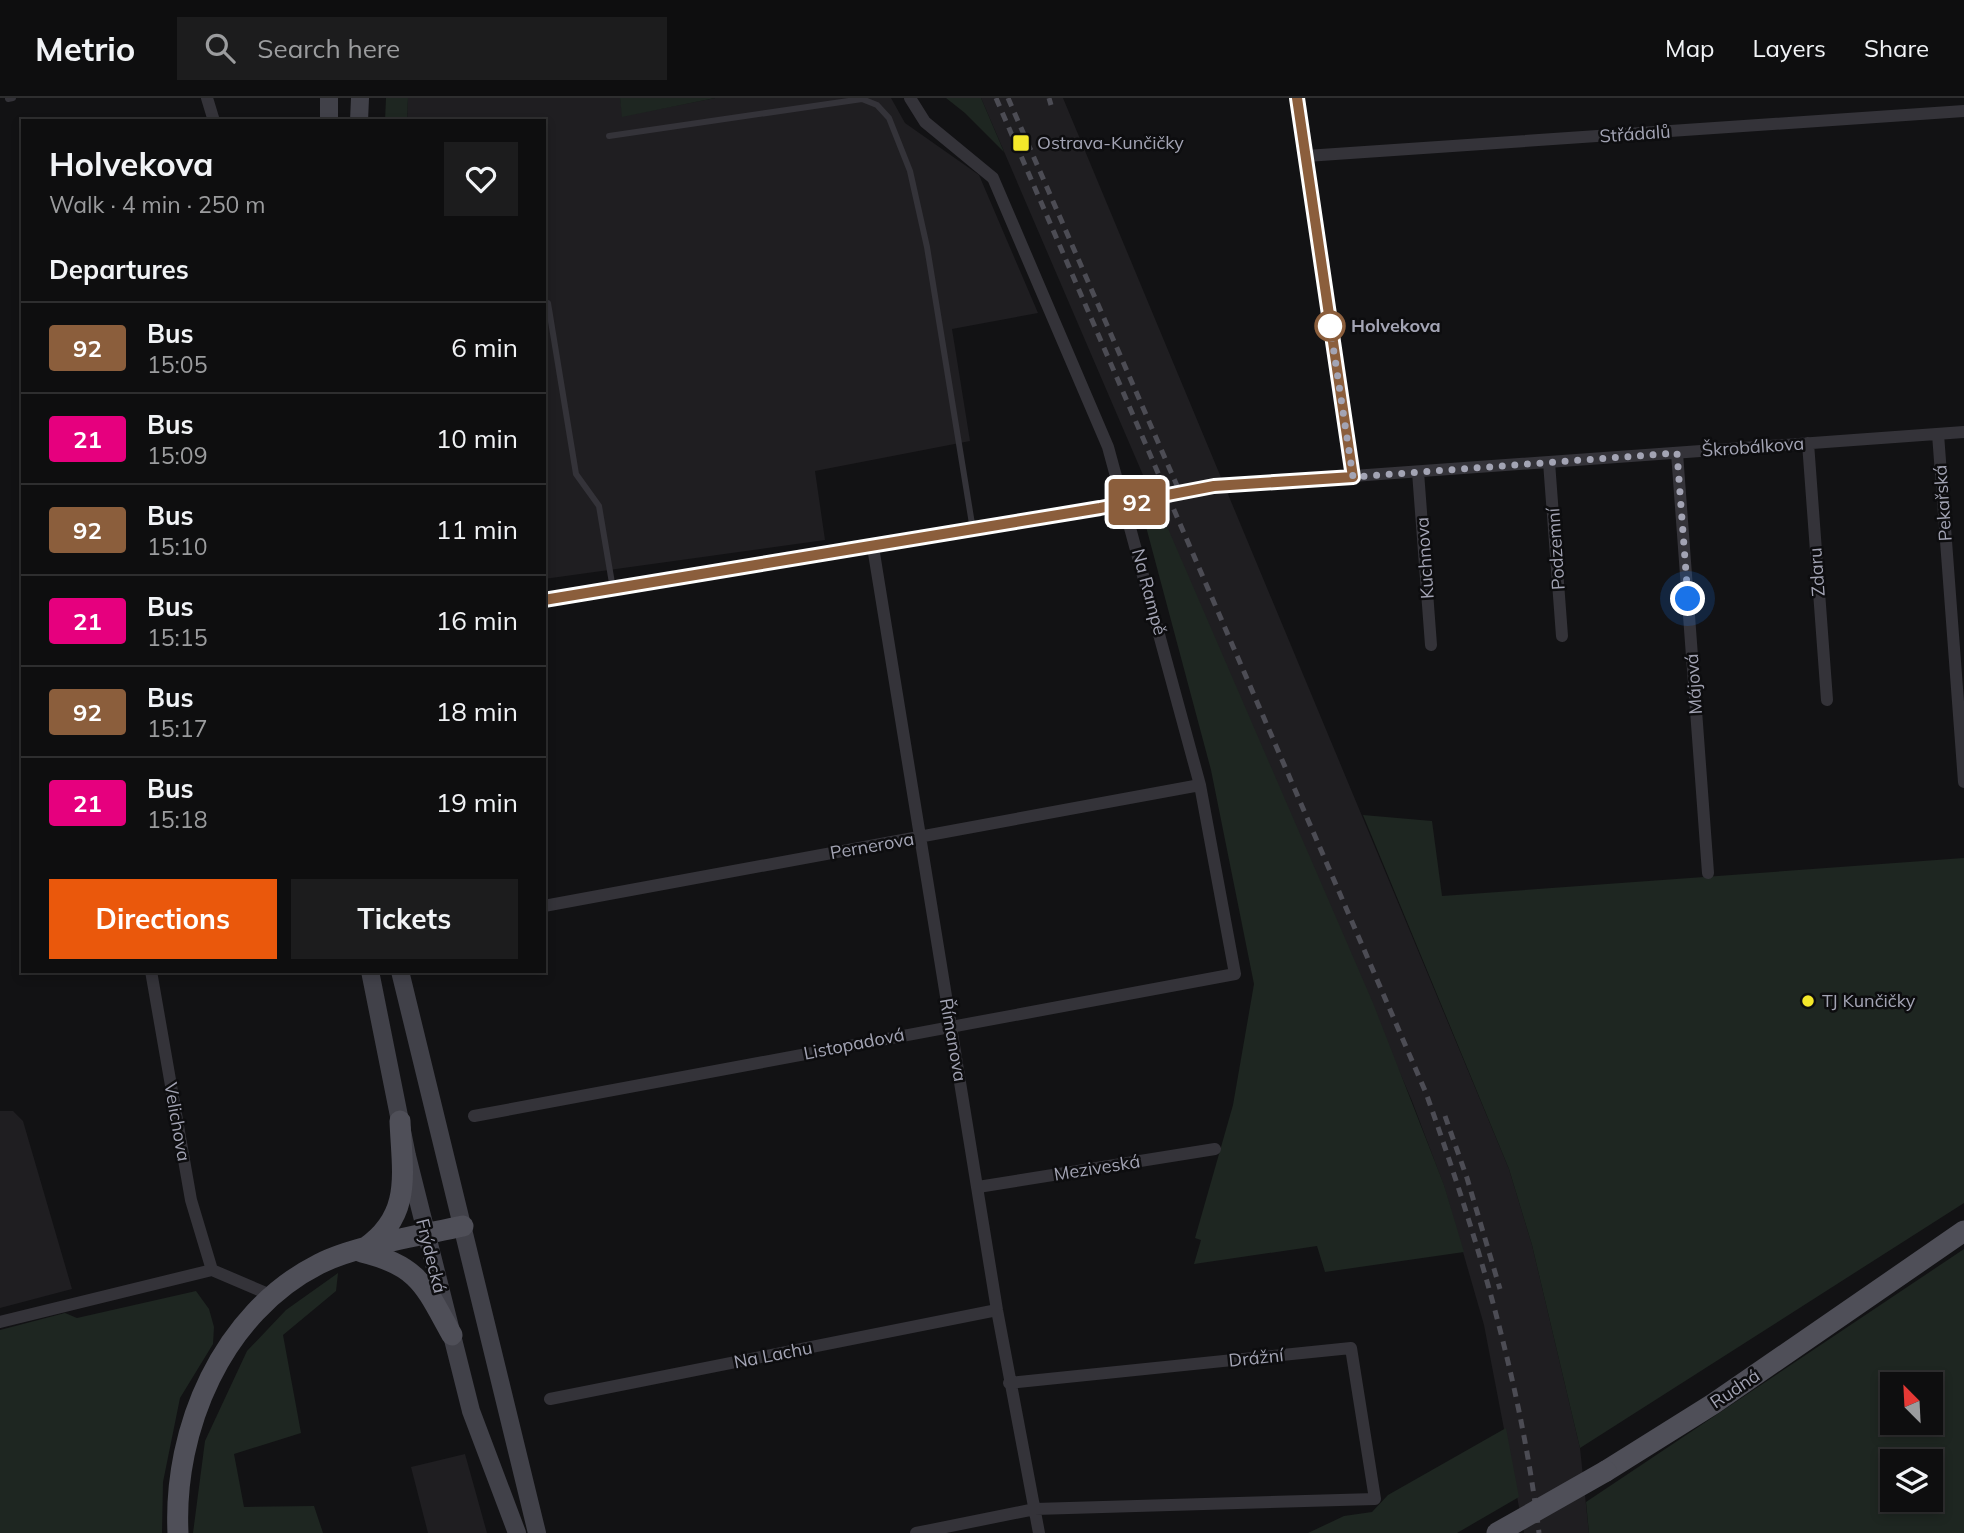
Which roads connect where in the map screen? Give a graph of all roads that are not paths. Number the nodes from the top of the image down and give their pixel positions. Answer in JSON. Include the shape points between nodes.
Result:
{"nodes":[{"id":1,"x":207,"y":98,"type":"edge"},
{"id":2,"x":329,"y":98,"type":"edge"},
{"id":3,"x":360,"y":98,"type":"edge"},
{"id":4,"x":909,"y":98,"type":"edge"},
{"id":5,"x":1297,"y":98,"type":"edge"},
{"id":6,"x":1964,"y":111,"type":"edge"},
{"id":7,"x":213,"y":119,"type":"edge"},
{"id":8,"x":328,"y":119,"type":"edge"},
{"id":9,"x":359,"y":119,"type":"edge"},
{"id":10,"x":609,"y":136,"type":"dead end"},
{"id":11,"x":1306,"y":156,"type":"junction"},
{"id":12,"x":548,"y":303,"type":"dead end"},
{"id":13,"x":1964,"y":432,"type":"edge"},
{"id":14,"x":1938,"y":433,"type":"junction"},
{"id":15,"x":1808,"y":443,"type":"junction"},
{"id":16,"x":1677,"y":453,"type":"junction"},
{"id":17,"x":1549,"y":462,"type":"junction"},
{"id":18,"x":1418,"y":472,"type":"junction"},
{"id":19,"x":1353,"y":477,"type":"junction"},
{"id":20,"x":1125,"y":504,"type":"junction"},
{"id":21,"x":973,"y":530,"type":"junction"},
{"id":22,"x":873,"y":547,"type":"junction"},
{"id":23,"x":613,"y":589,"type":"junction"},
{"id":24,"x":546,"y":600,"type":"edge"},
{"id":25,"x":1562,"y":635,"type":"dead end"},
{"id":26,"x":1431,"y":645,"type":"dead end"},
{"id":27,"x":1827,"y":700,"type":"dead end"},
{"id":28,"x":1964,"y":782,"type":"edge"},
{"id":29,"x":1199,"y":785,"type":"junction"},
{"id":30,"x":920,"y":837,"type":"junction"},
{"id":31,"x":1708,"y":873,"type":"dead end"},
{"id":32,"x":546,"y":906,"type":"edge"},
{"id":33,"x":151,"y":973,"type":"edge"},
{"id":34,"x":370,"y":973,"type":"edge"},
{"id":35,"x":400,"y":973,"type":"edge"},
{"id":36,"x":1235,"y":974,"type":"joint"},
{"id":37,"x":950,"y":1026,"type":"junction"},
{"id":38,"x":474,"y":1116,"type":"dead end"},
{"id":39,"x":400,"y":1121,"type":"junction"},
{"id":40,"x":1215,"y":1149,"type":"dead end"},
{"id":41,"x":978,"y":1187,"type":"junction"},
{"id":42,"x":463,"y":1226,"type":"junction"},
{"id":43,"x":1964,"y":1231,"type":"edge"},
{"id":44,"x":426,"y":1235,"type":"junction"},
{"id":45,"x":360,"y":1251,"type":"junction"},
{"id":46,"x":212,"y":1270,"type":"junction"},
{"id":47,"x":273,"y":1296,"type":"junction"},
{"id":48,"x":997,"y":1310,"type":"junction"},
{"id":49,"x":0,"y":1322,"type":"edge"},
{"id":50,"x":452,"y":1335,"type":"junction"},
{"id":51,"x":1009,"y":1383,"type":"junction"},
{"id":52,"x":550,"y":1399,"type":"dead end"},
{"id":53,"x":1035,"y":1509,"type":"junction"},
{"id":54,"x":178,"y":1533,"type":"edge"},
{"id":55,"x":517,"y":1533,"type":"edge"},
{"id":56,"x":537,"y":1533,"type":"edge"},
{"id":57,"x":916,"y":1533,"type":"edge"},
{"id":58,"x":1039,"y":1533,"type":"edge"},
{"id":59,"x":1497,"y":1533,"type":"edge"}],
"edges":[{"from":1,"to":7,"type":"street"},
{"from":2,"to":8,"type":"main road"},
{"from":3,"to":9,"type":"main road"},
{"from":4,"to":20,"type":"street","name":"Na Rampě","via":[[925,122],[993,178],[1108,447]]},
{"from":5,"to":11,"type":"street"},
{"from":6,"to":11,"type":"street","name":"Střádalů"},
{"from":10,"to":21,"type":"lane","via":[[862,99],[877,105],[889,118],[910,171],[927,247]]},
{"from":11,"to":19,"type":"street"},
{"from":12,"to":23,"type":"lane","via":[[576,474],[599,506]]},
{"from":13,"to":14,"type":"street","name":"Škrobálkova"},
{"from":14,"to":15,"type":"street","name":"Škrobálkova"},
{"from":14,"to":28,"type":"street","name":"Pekařská"},
{"from":15,"to":16,"type":"street","name":"Škrobálkova"},
{"from":15,"to":27,"type":"street","name":"Zdaru"},
{"from":16,"to":17,"type":"street","name":"Škrobálkova"},
{"from":16,"to":31,"type":"street","name":"Májová"},
{"from":17,"to":18,"type":"street","name":"Škrobálkova"},
{"from":17,"to":25,"type":"street","name":"Podzemní"},
{"from":18,"to":19,"type":"street","name":"Škrobálkova"},
{"from":18,"to":26,"type":"street","name":"Kuchnova"},
{"from":19,"to":20,"type":"street","name":"Škrobálkova","via":[[1214,486]]},
{"from":20,"to":21,"type":"street","name":"Škrobálkova"},
{"from":20,"to":29,"type":"street","name":"Na Rampě"},
{"from":21,"to":22,"type":"street","name":"Škrobálkova"},
{"from":22,"to":23,"type":"street","name":"Škrobálkova"},
{"from":22,"to":30,"type":"street","name":"Římanova"},
{"from":23,"to":24,"type":"street","name":"Škrobálkova"},
{"from":29,"to":30,"type":"street","name":"Pernerova"},
{"from":29,"to":36,"type":"street","name":"Na Rampě"},
{"from":30,"to":32,"type":"street","name":"Pernerova"},
{"from":30,"to":37,"type":"street","name":"Římanova"},
{"from":33,"to":46,"type":"street","name":"Velichova","via":[[191,1200]]},
{"from":34,"to":39,"type":"main road","name":"Frýdecká"},
{"from":35,"to":42,"type":"main road"},
{"from":36,"to":37,"type":"street","name":"Listopadová"},
{"from":37,"to":38,"type":"street","name":"Listopadová"},
{"from":37,"to":41,"type":"street","name":"Římanova"},
{"from":39,"to":44,"type":"main road","name":"Frýdecká"},
{"from":39,"to":45,"type":"main road","via":[[403,1188],[398,1212],[379,1238]]},
{"from":40,"to":41,"type":"street","name":"Meziveská"},
{"from":41,"to":48,"type":"street","name":"Římanova"},
{"from":42,"to":44,"type":"main road"},
{"from":42,"to":56,"type":"main road"},
{"from":43,"to":59,"type":"main road","name":"Rudná","bridge":true,"via":[[1724,1397]]},
{"from":44,"to":45,"type":"main road"},
{"from":44,"to":50,"type":"main road","name":"Frýdecká"},
{"from":45,"to":47,"type":"main road","via":[[318,1264]]},
{"from":45,"to":50,"type":"main road","via":[[390,1258],[414,1273]]},
{"from":46,"to":47,"type":"street"},
{"from":46,"to":49,"type":"street"},
{"from":47,"to":54,"type":"main road","via":[[235,1337],[199,1403],[184,1450]]},
{"from":48,"to":51,"type":"street","name":"Římanova"},
{"from":48,"to":52,"type":"street","name":"Na Lachu"},
{"from":50,"to":55,"type":"main road","name":"Frýdecká","via":[[471,1411]]},
{"from":51,"to":53,"type":"street","name":"Římanova"},
{"from":51,"to":53,"type":"street","name":"Drážní","via":[[1350,1348],[1375,1499]]},
{"from":53,"to":57,"type":"street"},
{"from":53,"to":58,"type":"street","name":"Římanova"}]}
